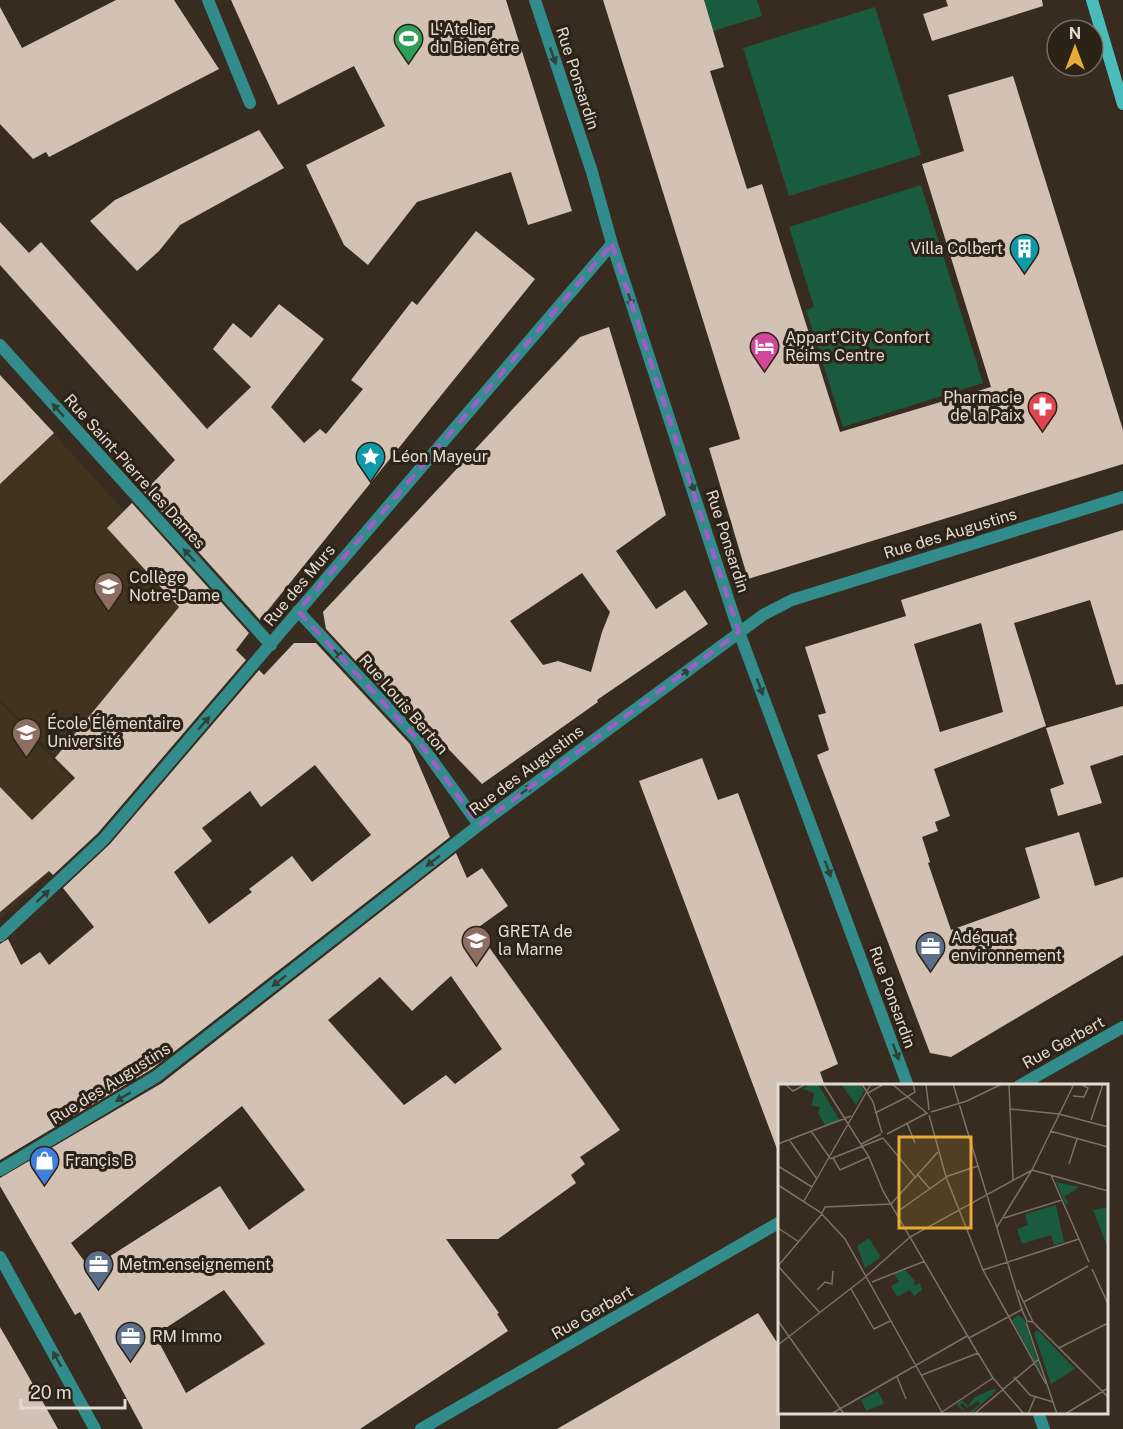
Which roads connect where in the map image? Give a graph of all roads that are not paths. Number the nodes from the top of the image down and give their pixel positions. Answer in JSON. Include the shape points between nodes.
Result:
{"nodes":[{"id":1,"x":208,"y":0,"type":"edge"},
{"id":2,"x":535,"y":0,"type":"edge"},
{"id":3,"x":1092,"y":0,"type":"edge"},
{"id":4,"x":250,"y":103,"type":"dead end"},
{"id":5,"x":1123,"y":104,"type":"edge"},
{"id":6,"x":612,"y":244,"type":"junction"},
{"id":7,"x":0,"y":345,"type":"edge"},
{"id":8,"x":1123,"y":497,"type":"edge"},
{"id":9,"x":298,"y":610,"type":"junction"},
{"id":10,"x":739,"y":632,"type":"junction"},
{"id":11,"x":270,"y":645,"type":"junction"},
{"id":12,"x":479,"y":825,"type":"junction"},
{"id":13,"x":0,"y":936,"type":"edge"},
{"id":14,"x":1123,"y":1027,"type":"edge"},
{"id":15,"x":907,"y":1084,"type":"edge"},
{"id":16,"x":1023,"y":1084,"type":"edge"},
{"id":17,"x":0,"y":1170,"type":"edge"},
{"id":18,"x":778,"y":1223,"type":"edge"},
{"id":19,"x":0,"y":1257,"type":"edge"},
{"id":20,"x":1038,"y":1414,"type":"edge"},
{"id":21,"x":95,"y":1429,"type":"edge"},
{"id":22,"x":421,"y":1429,"type":"edge"},
{"id":23,"x":1044,"y":1429,"type":"edge"}],
"edges":[{"from":1,"to":4,"type":"street"},
{"from":2,"to":6,"type":"street","name":"Rue Ponsardin","one_way":true},
{"from":3,"to":5,"type":"main road"},
{"from":6,"to":9,"type":"street","name":"Rue des Murs"},
{"from":6,"to":10,"type":"street","name":"Rue Ponsardin","one_way":true},
{"from":11,"to":7,"type":"street","name":"Rue Saint-Pierre les Dames","one_way":true},
{"from":8,"to":10,"type":"street","name":"Rue des Augustins","via":[[792,600]]},
{"from":9,"to":11,"type":"street","name":"Rue des Murs"},
{"from":9,"to":12,"type":"street","name":"Rue Louis Berton","one_way":true,"via":[[417,739]]},
{"from":12,"to":10,"type":"street","name":"Rue des Augustins","one_way":true},
{"from":10,"to":15,"type":"street","name":"Rue Ponsardin","one_way":true},
{"from":13,"to":11,"type":"street","name":"Rue des Murs","one_way":true,"via":[[104,839]]},
{"from":12,"to":17,"type":"street","name":"Rue des Augustins","one_way":true,"via":[[157,1076]]},
{"from":14,"to":16,"type":"street","name":"Rue Gerbert"},
{"from":18,"to":22,"type":"street","name":"Rue Gerbert"},
{"from":21,"to":19,"type":"street","one_way":true},
{"from":20,"to":23,"type":"street"}]}
